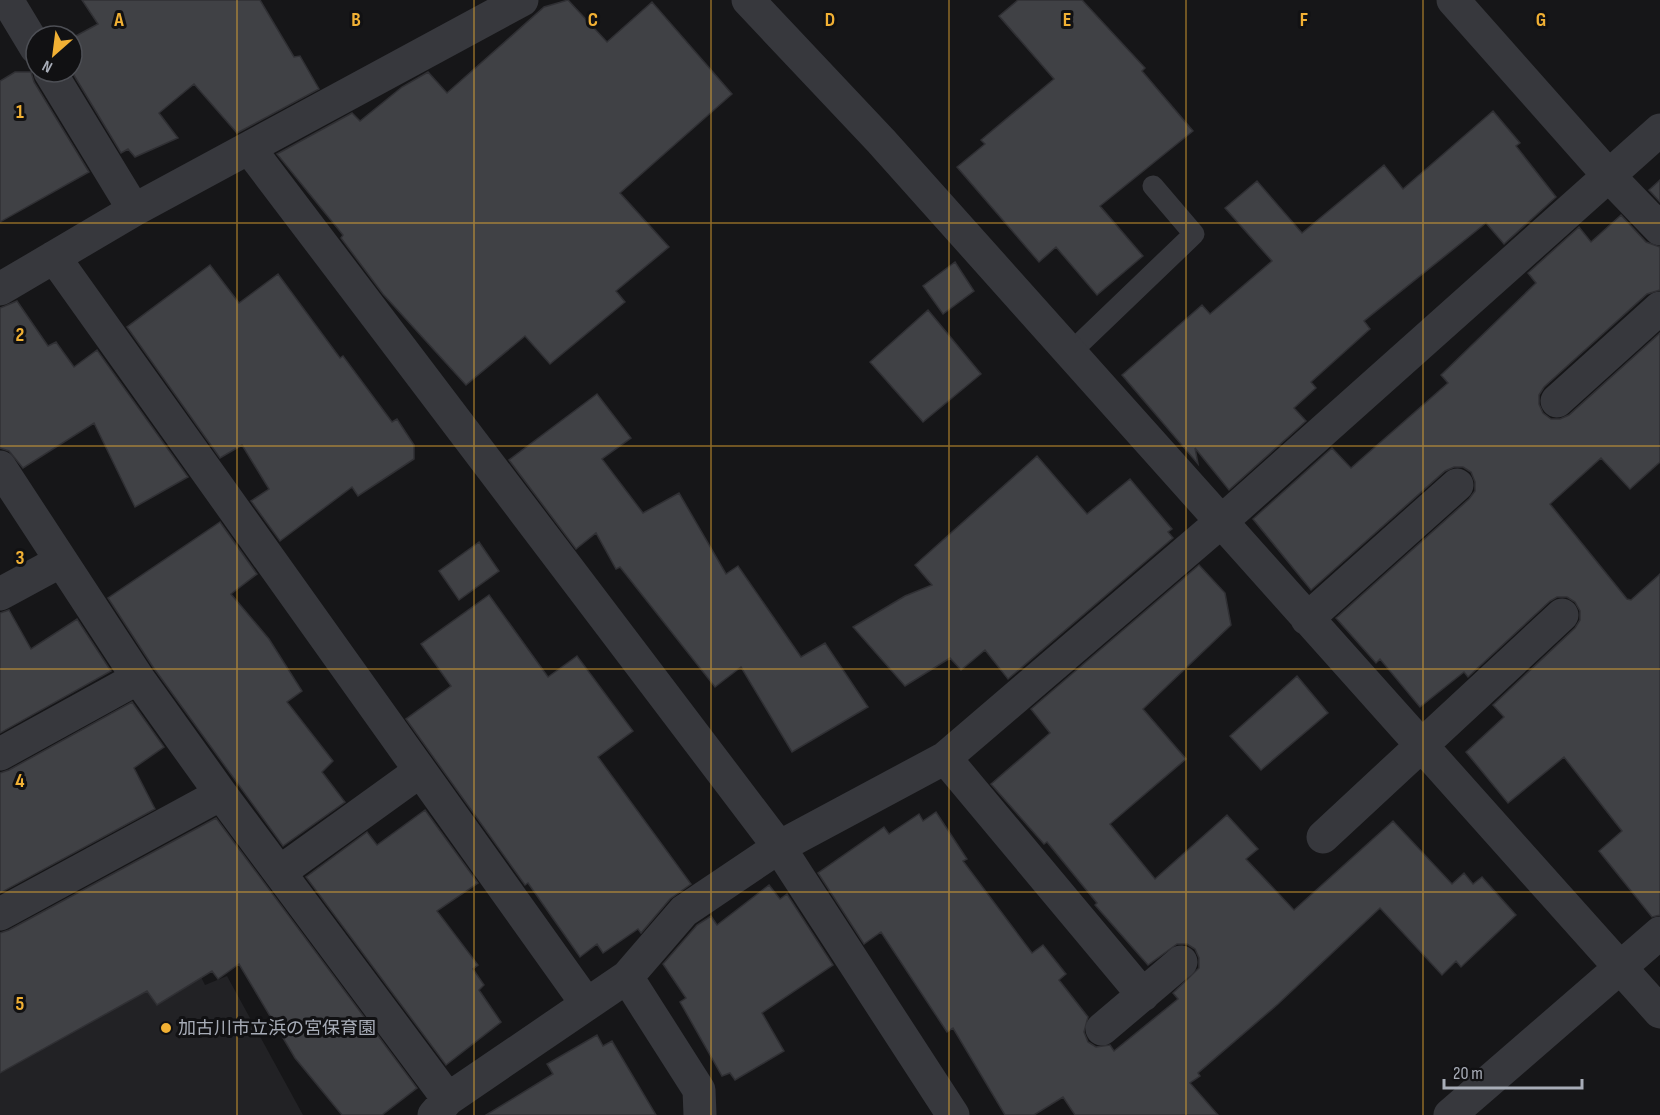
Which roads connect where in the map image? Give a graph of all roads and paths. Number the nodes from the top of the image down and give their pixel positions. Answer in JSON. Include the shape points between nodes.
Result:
{"nodes":[{"id":1,"x":7,"y":0,"type":"edge"},
{"id":2,"x":522,"y":0,"type":"edge"},
{"id":3,"x":748,"y":0,"type":"edge"},
{"id":4,"x":1452,"y":0,"type":"edge"},
{"id":5,"x":24,"y":28,"type":"edge"},
{"id":6,"x":58,"y":84,"type":"edge"},
{"id":7,"x":1660,"y":130,"type":"edge"},
{"id":8,"x":249,"y":148,"type":"junction"},
{"id":9,"x":1609,"y":176,"type":"junction"},
{"id":10,"x":1153,"y":186,"type":"dead end"},
{"id":11,"x":134,"y":210,"type":"junction"},
{"id":12,"x":1660,"y":229,"type":"edge"},
{"id":13,"x":54,"y":257,"type":"junction"},
{"id":14,"x":0,"y":289,"type":"edge"},
{"id":15,"x":1660,"y":308,"type":"edge"},
{"id":16,"x":1070,"y":353,"type":"junction"},
{"id":17,"x":1557,"y":401,"type":"dead end"},
{"id":18,"x":0,"y":467,"type":"edge"},
{"id":19,"x":1457,"y":485,"type":"dead end"},
{"id":20,"x":1222,"y":520,"type":"junction"},
{"id":21,"x":62,"y":561,"type":"junction"},
{"id":22,"x":0,"y":594,"type":"edge"},
{"id":23,"x":1562,"y":615,"type":"dead end"},
{"id":24,"x":1307,"y":619,"type":"junction"},
{"id":25,"x":138,"y":678,"type":"junction"},
{"id":26,"x":1421,"y":742,"type":"junction"},
{"id":27,"x":0,"y":754,"type":"edge"},
{"id":28,"x":945,"y":758,"type":"junction"},
{"id":29,"x":420,"y":771,"type":"junction"},
{"id":30,"x":221,"y":794,"type":"junction"},
{"id":31,"x":1323,"y":837,"type":"dead end"},
{"id":32,"x":779,"y":847,"type":"junction"},
{"id":33,"x":280,"y":872,"type":"junction"},
{"id":34,"x":0,"y":914,"type":"edge"},
{"id":35,"x":1660,"y":933,"type":"edge"},
{"id":36,"x":1181,"y":962,"type":"dead end"},
{"id":37,"x":1621,"y":968,"type":"junction"},
{"id":38,"x":627,"y":978,"type":"junction"},
{"id":39,"x":1143,"y":995,"type":"junction"},
{"id":40,"x":586,"y":1003,"type":"junction"},
{"id":41,"x":1660,"y":1012,"type":"edge"},
{"id":42,"x":1102,"y":1029,"type":"dead end"},
{"id":43,"x":441,"y":1107,"type":"edge"},
{"id":44,"x":700,"y":1115,"type":"edge"},
{"id":45,"x":953,"y":1115,"type":"edge"},
{"id":46,"x":1450,"y":1115,"type":"edge"}],
"edges":[{"from":1,"to":5,"type":"street"},
{"from":2,"to":8,"type":"street"},
{"from":3,"to":16,"type":"street","via":[[881,141]]},
{"from":4,"to":9,"type":"street"},
{"from":6,"to":11,"type":"street"},
{"from":7,"to":9,"type":"street"},
{"from":8,"to":11,"type":"street"},
{"from":8,"to":32,"type":"street"},
{"from":9,"to":12,"type":"street"},
{"from":9,"to":20,"type":"street"},
{"from":10,"to":16,"type":"lane","via":[[1194,234]]},
{"from":11,"to":13,"type":"street"},
{"from":13,"to":14,"type":"street"},
{"from":13,"to":29,"type":"street"},
{"from":15,"to":17,"type":"street"},
{"from":16,"to":20,"type":"street"},
{"from":18,"to":21,"type":"street"},
{"from":19,"to":24,"type":"street"},
{"from":20,"to":24,"type":"street"},
{"from":20,"to":28,"type":"street"},
{"from":21,"to":22,"type":"street"},
{"from":21,"to":25,"type":"street"},
{"from":23,"to":26,"type":"street"},
{"from":24,"to":26,"type":"street"},
{"from":25,"to":27,"type":"street"},
{"from":25,"to":30,"type":"street"},
{"from":26,"to":31,"type":"street"},
{"from":26,"to":37,"type":"street"},
{"from":28,"to":32,"type":"street"},
{"from":28,"to":39,"type":"street"},
{"from":29,"to":33,"type":"street"},
{"from":29,"to":40,"type":"street"},
{"from":30,"to":33,"type":"street"},
{"from":30,"to":34,"type":"street"},
{"from":32,"to":38,"type":"street","via":[[684,911]]},
{"from":32,"to":45,"type":"street"},
{"from":33,"to":43,"type":"street"},
{"from":35,"to":37,"type":"street"},
{"from":36,"to":39,"type":"street"},
{"from":37,"to":41,"type":"street"},
{"from":37,"to":46,"type":"street"},
{"from":38,"to":40,"type":"street"},
{"from":38,"to":44,"type":"street","via":[[699,1089]]},
{"from":39,"to":42,"type":"street"},
{"from":40,"to":43,"type":"street"}]}
